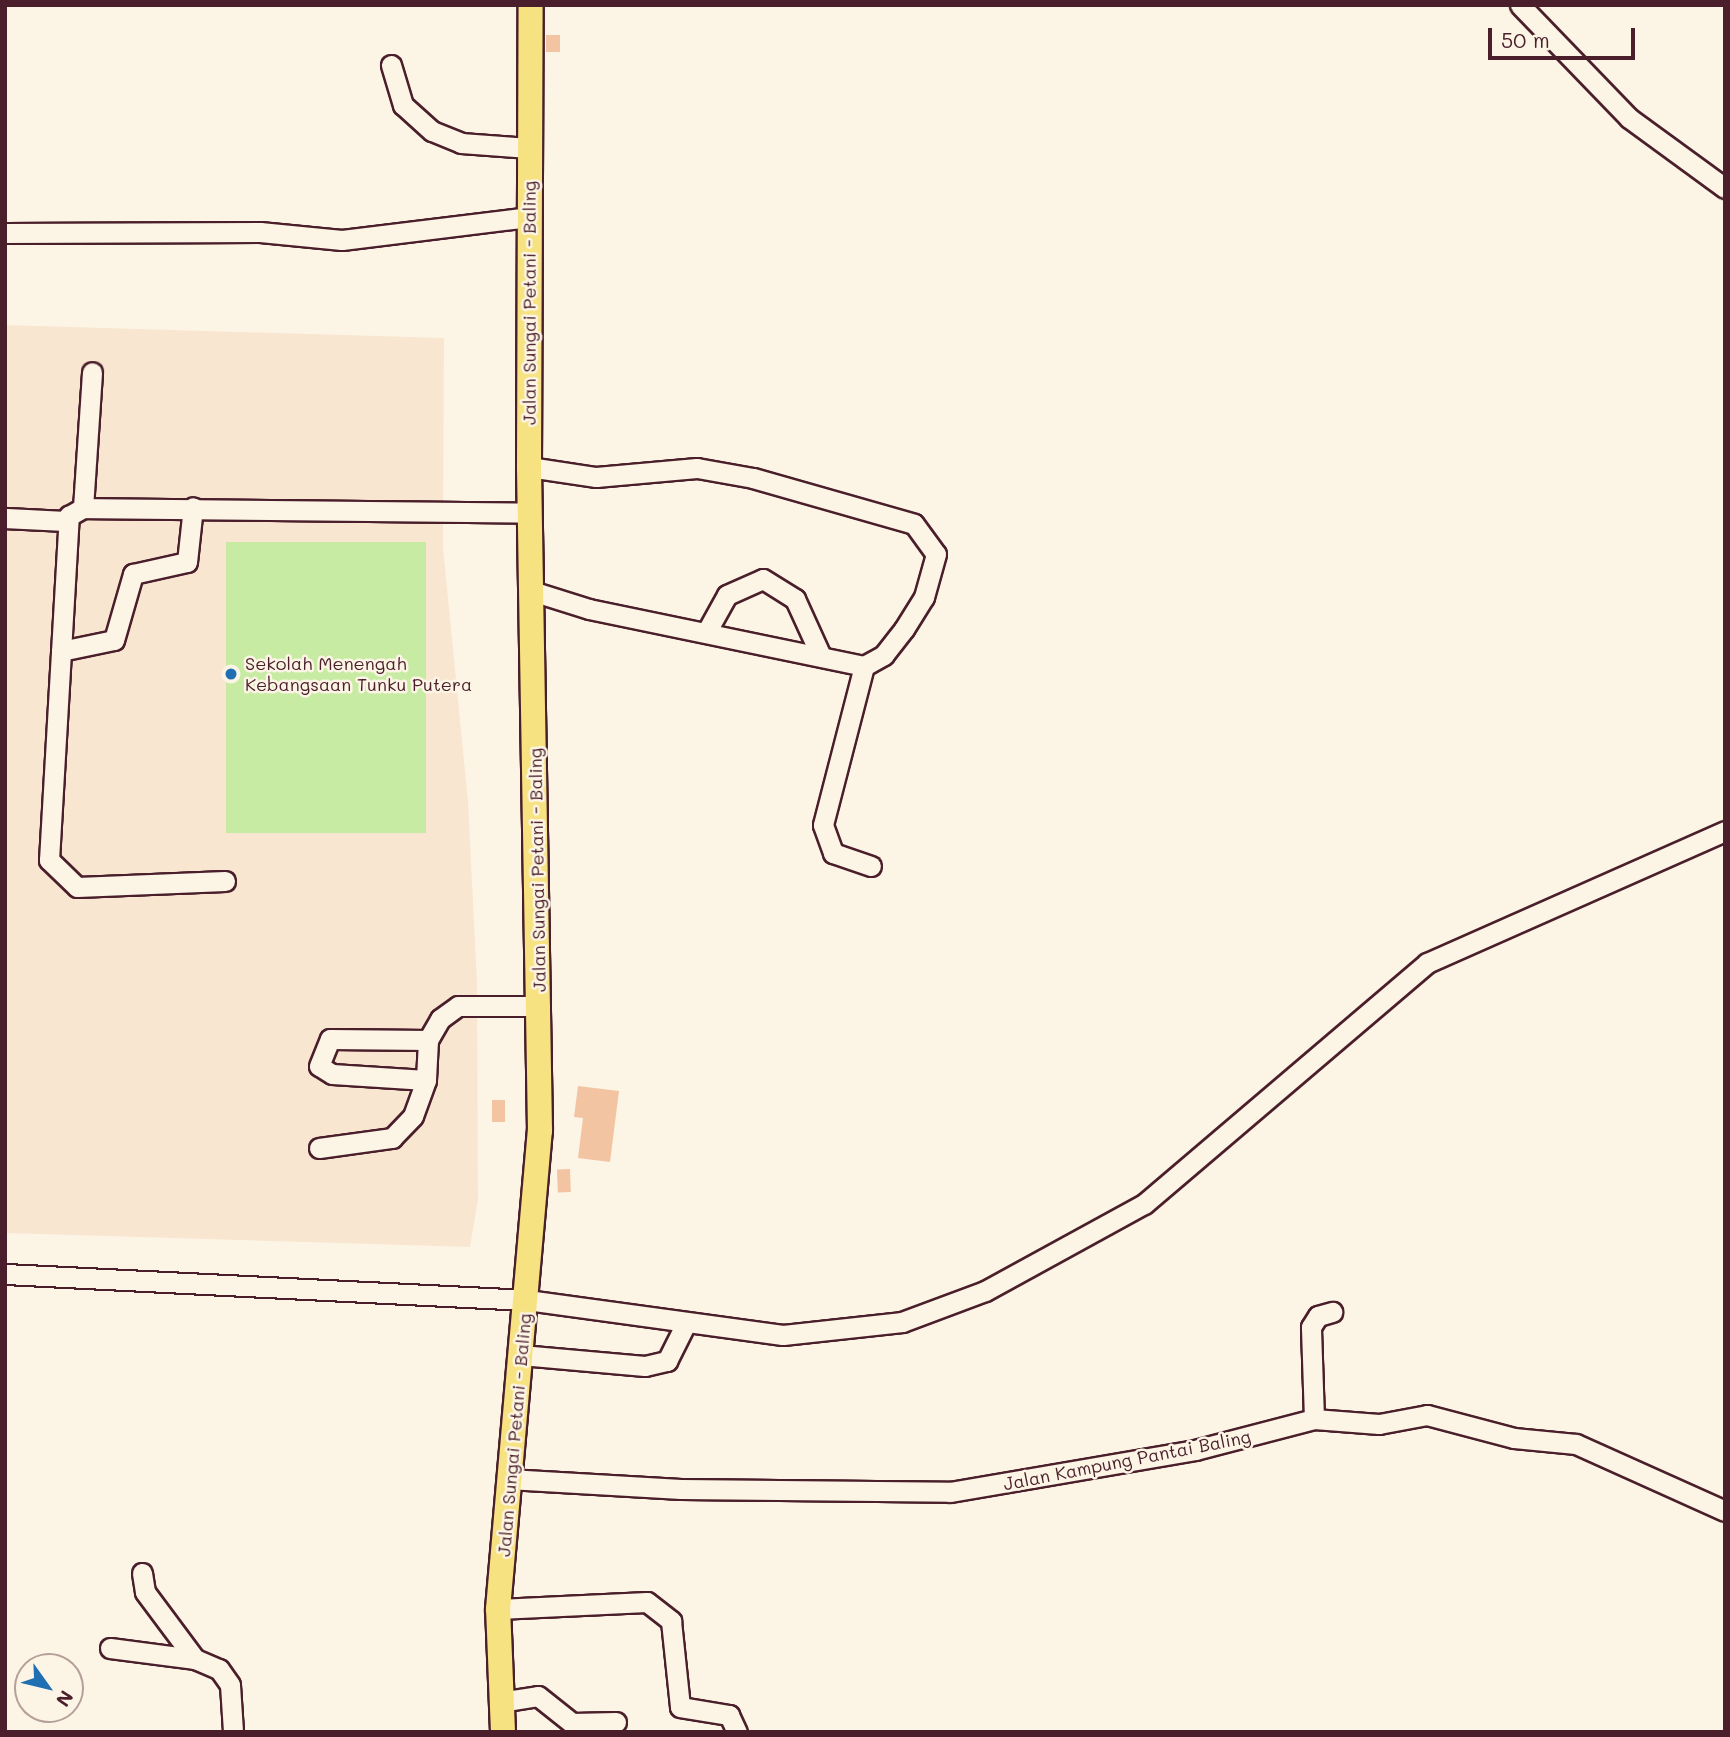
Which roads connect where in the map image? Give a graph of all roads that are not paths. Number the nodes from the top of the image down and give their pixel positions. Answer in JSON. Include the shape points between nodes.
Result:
{"nodes":[{"id":1,"x":531,"y":5,"type":"edge"},
{"id":2,"x":1520,"y":5,"type":"edge"},
{"id":3,"x":391,"y":65,"type":"dead end"},
{"id":4,"x":529,"y":148,"type":"junction"},
{"id":5,"x":1725,"y":188,"type":"edge"},
{"id":6,"x":528,"y":217,"type":"junction"},
{"id":7,"x":5,"y":233,"type":"edge"},
{"id":8,"x":92,"y":372,"type":"dead end"},
{"id":9,"x":529,"y":467,"type":"junction"},
{"id":10,"x":193,"y":507,"type":"junction"},
{"id":11,"x":83,"y":508,"type":"junction"},
{"id":12,"x":530,"y":513,"type":"junction"},
{"id":13,"x":5,"y":518,"type":"edge"},
{"id":14,"x":66,"y":521,"type":"junction"},
{"id":15,"x":532,"y":591,"type":"junction"},
{"id":16,"x":707,"y":631,"type":"junction"},
{"id":17,"x":61,"y":651,"type":"junction"},
{"id":18,"x":821,"y":656,"type":"junction"},
{"id":19,"x":864,"y":666,"type":"junction"},
{"id":20,"x":1725,"y":831,"type":"edge"},
{"id":21,"x":871,"y":866,"type":"dead end"},
{"id":22,"x":225,"y":881,"type":"dead end"},
{"id":23,"x":540,"y":1006,"type":"junction"},
{"id":24,"x":428,"y":1040,"type":"junction"},
{"id":25,"x":426,"y":1080,"type":"junction"},
{"id":26,"x":319,"y":1148,"type":"dead end"},
{"id":27,"x":5,"y":1274,"type":"edge"},
{"id":28,"x":527,"y":1300,"type":"junction"},
{"id":29,"x":1332,"y":1312,"type":"dead end"},
{"id":30,"x":686,"y":1323,"type":"junction"},
{"id":31,"x":521,"y":1355,"type":"junction"},
{"id":32,"x":1314,"y":1419,"type":"junction"},
{"id":33,"x":508,"y":1479,"type":"junction"},
{"id":34,"x":1725,"y":1511,"type":"edge"},
{"id":35,"x":142,"y":1573,"type":"dead end"},
{"id":36,"x":498,"y":1609,"type":"junction"},
{"id":37,"x":110,"y":1648,"type":"dead end"},
{"id":38,"x":195,"y":1659,"type":"junction"},
{"id":39,"x":500,"y":1702,"type":"junction"},
{"id":40,"x":616,"y":1722,"type":"dead end"},
{"id":41,"x":233,"y":1732,"type":"edge"},
{"id":42,"x":503,"y":1732,"type":"edge"},
{"id":43,"x":737,"y":1732,"type":"edge"}],
"edges":[{"from":1,"to":4,"type":"main road","name":"Jalan Sungai Petani - Baling"},
{"from":2,"to":5,"type":"street","via":[[1629,118]]},
{"from":3,"to":4,"type":"street","via":[[402,105],[432,131],[461,144]]},
{"from":4,"to":6,"type":"main road","name":"Jalan Sungai Petani - Baling"},
{"from":6,"to":7,"type":"street","via":[[342,240],[260,232]]},
{"from":6,"to":9,"type":"main road","name":"Jalan Sungai Petani - Baling"},
{"from":8,"to":11,"type":"street"},
{"from":9,"to":12,"type":"main road","name":"Jalan Sungai Petani - Baling"},
{"from":9,"to":19,"type":"street","via":[[596,477],[719,470],[914,524],[933,546],[931,581],[891,647]]},
{"from":10,"to":11,"type":"street"},
{"from":10,"to":12,"type":"street"},
{"from":10,"to":17,"type":"street","via":[[187,562],[133,574],[114,640]]},
{"from":11,"to":14,"type":"street"},
{"from":12,"to":15,"type":"main road","name":"Jalan Sungai Petani - Baling"},
{"from":13,"to":14,"type":"street"},
{"from":14,"to":17,"type":"street"},
{"from":15,"to":16,"type":"street"},
{"from":15,"to":23,"type":"main road","name":"Jalan Sungai Petani - Baling"},
{"from":16,"to":18,"type":"street"},
{"from":16,"to":18,"type":"street","via":[[727,595],[763,579],[795,599]]},
{"from":17,"to":22,"type":"street","via":[[49,860],[76,887]]},
{"from":18,"to":19,"type":"street"},
{"from":19,"to":21,"type":"street","via":[[823,825],[833,852]]},
{"from":20,"to":30,"type":"street","via":[[1427,963],[1144,1204],[985,1291],[902,1322],[844,1333],[783,1335]]},
{"from":23,"to":24,"type":"street","via":[[458,1006],[440,1019]]},
{"from":23,"to":28,"type":"main road","name":"Jalan Sungai Petani - Baling","via":[[540,1131]]},
{"from":24,"to":25,"type":"street"},
{"from":24,"to":25,"type":"street","via":[[330,1039],[319,1058],[319,1066],[332,1074]]},
{"from":25,"to":26,"type":"street","via":[[413,1116],[392,1138]]},
{"from":27,"to":28,"type":"street"},
{"from":28,"to":30,"type":"street"},
{"from":28,"to":31,"type":"main road","name":"Jalan Sungai Petani - Baling"},
{"from":29,"to":32,"type":"street","via":[[1318,1315],[1311,1327]]},
{"from":30,"to":31,"type":"street","via":[[667,1362],[645,1366]]},
{"from":31,"to":33,"type":"main road","name":"Jalan Sungai Petani - Baling"},
{"from":32,"to":33,"type":"street","name":"Jalan Kampung Pantai Baling","via":[[1195,1450],[950,1492],[681,1489]]},
{"from":32,"to":34,"type":"street","name":"Jalan Kampung Pantai Baling","via":[[1379,1424],[1427,1415],[1514,1438],[1576,1444]]},
{"from":33,"to":36,"type":"main road","name":"Jalan Sungai Petani - Baling"},
{"from":35,"to":38,"type":"street","via":[[145,1592]]},
{"from":36,"to":39,"type":"main road","name":"Jalan Sungai Petani - Baling"},
{"from":36,"to":43,"type":"street","via":[[647,1602],[671,1620],[680,1707],[729,1715]]},
{"from":37,"to":38,"type":"street"},
{"from":38,"to":41,"type":"street","via":[[226,1676]]},
{"from":39,"to":40,"type":"street","via":[[538,1696],[572,1723]]},
{"from":39,"to":42,"type":"main road","name":"Jalan Sungai Petani - Baling"}]}
